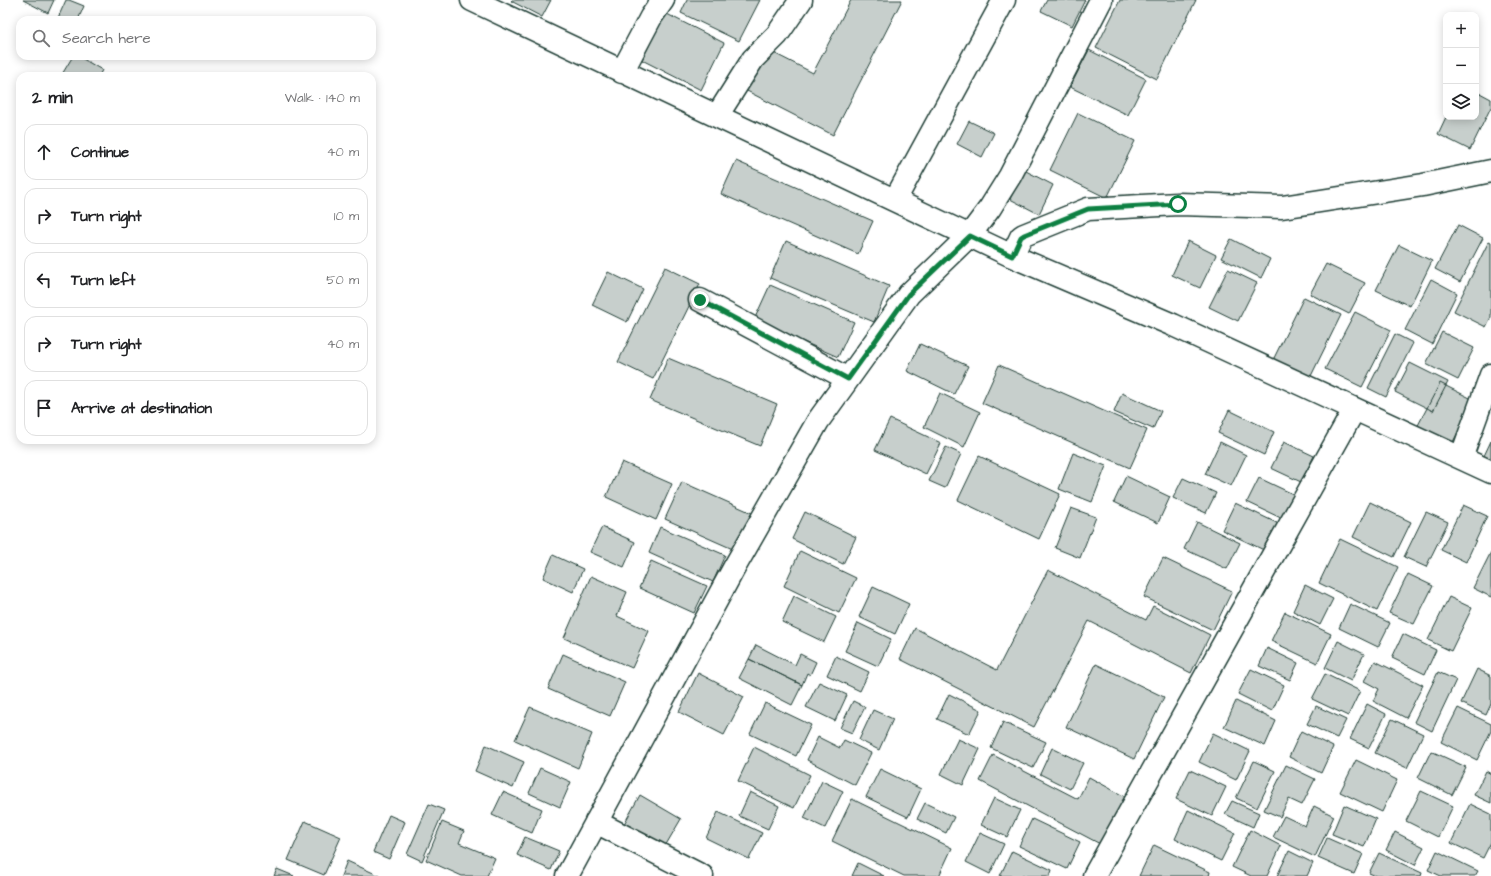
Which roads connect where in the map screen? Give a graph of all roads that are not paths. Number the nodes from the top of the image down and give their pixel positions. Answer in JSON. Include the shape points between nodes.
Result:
{"nodes":[{"id":1,"x":472,"y":0,"type":"edge"},
{"id":2,"x":662,"y":0,"type":"edge"},
{"id":3,"x":801,"y":0,"type":"edge"},
{"id":4,"x":1004,"y":0,"type":"edge"},
{"id":5,"x":1101,"y":0,"type":"edge"},
{"id":6,"x":622,"y":72,"type":"junction"},
{"id":7,"x":716,"y":116,"type":"junction"},
{"id":8,"x":1491,"y":171,"type":"edge"},
{"id":9,"x":895,"y":200,"type":"junction"},
{"id":10,"x":970,"y":236,"type":"junction"},
{"id":11,"x":1012,"y":256,"type":"junction"},
{"id":12,"x":700,"y":300,"type":"dead end"},
{"id":13,"x":1491,"y":375,"type":"edge"},
{"id":14,"x":848,"y":379,"type":"junction"},
{"id":15,"x":1354,"y":410,"type":"junction"},
{"id":16,"x":1461,"y":458,"type":"junction"},
{"id":17,"x":1491,"y":472,"type":"edge"},
{"id":18,"x":596,"y":822,"type":"junction"},
{"id":19,"x":567,"y":876,"type":"edge"},
{"id":20,"x":702,"y":876,"type":"edge"},
{"id":21,"x":1094,"y":876,"type":"edge"}],
"edges":[{"from":1,"to":6,"type":"street"},
{"from":2,"to":6,"type":"street"},
{"from":3,"to":7,"type":"street","via":[[777,35],[753,59]]},
{"from":4,"to":9,"type":"street"},
{"from":5,"to":10,"type":"street","via":[[1010,176]]},
{"from":6,"to":7,"type":"street"},
{"from":7,"to":9,"type":"street"},
{"from":8,"to":11,"type":"street","via":[[1423,185],[1282,207],[1178,204],[1088,209],[1024,235]]},
{"from":9,"to":10,"type":"street"},
{"from":10,"to":11,"type":"street"},
{"from":10,"to":14,"type":"street","via":[[909,294]]},
{"from":11,"to":15,"type":"street","via":[[1173,326]]},
{"from":12,"to":14,"type":"street"},
{"from":13,"to":16,"type":"street"},
{"from":14,"to":18,"type":"street","via":[[818,421],[734,568]]},
{"from":15,"to":16,"type":"street"},
{"from":15,"to":21,"type":"street"},
{"from":16,"to":17,"type":"street"},
{"from":18,"to":19,"type":"street"},
{"from":18,"to":20,"type":"street"}]}
